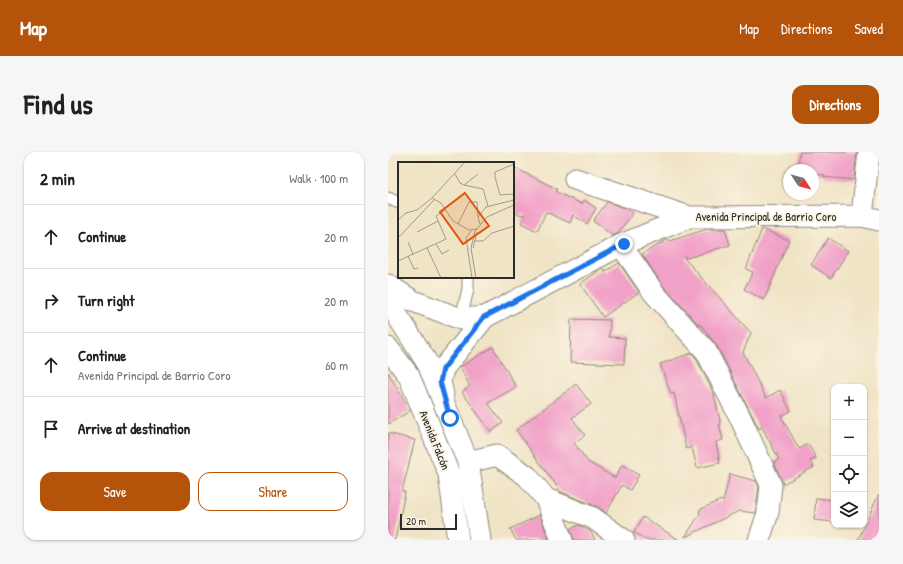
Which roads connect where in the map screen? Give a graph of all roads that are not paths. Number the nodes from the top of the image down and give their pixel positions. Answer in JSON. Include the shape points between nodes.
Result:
{"nodes":[{"id":1,"x":869,"y":152,"type":"edge"},
{"id":2,"x":575,"y":179,"type":"dead end"},
{"id":3,"x":388,"y":198,"type":"edge"},
{"id":4,"x":398,"y":203,"type":"edge"},
{"id":5,"x":688,"y":217,"type":"junction"},
{"id":6,"x":870,"y":218,"type":"edge"},
{"id":7,"x":621,"y":245,"type":"junction"},
{"id":8,"x":468,"y":278,"type":"edge"},
{"id":9,"x":388,"y":285,"type":"edge"},
{"id":10,"x":388,"y":301,"type":"edge"},
{"id":11,"x":484,"y":317,"type":"junction"},
{"id":12,"x":461,"y":319,"type":"junction"},
{"id":13,"x":388,"y":348,"type":"edge"},
{"id":14,"x":450,"y":418,"type":"junction"},
{"id":15,"x":468,"y":462,"type":"junction"},
{"id":16,"x":546,"y":499,"type":"junction"},
{"id":17,"x":458,"y":540,"type":"edge"},
{"id":18,"x":480,"y":540,"type":"edge"},
{"id":19,"x":562,"y":540,"type":"edge"},
{"id":20,"x":624,"y":540,"type":"edge"},
{"id":21,"x":759,"y":540,"type":"edge"}],
"edges":[{"from":1,"to":6,"type":"street","name":"Avenida Principal de Barrio Coro"},
{"from":2,"to":5,"type":"street"},
{"from":3,"to":4,"type":"lane"},
{"from":5,"to":6,"type":"street","name":"Avenida Principal de Barrio Coro"},
{"from":5,"to":7,"type":"street","name":"Avenida Principal de Barrio Coro"},
{"from":7,"to":11,"type":"street","name":"Avenida Principal de Barrio Coro"},
{"from":7,"to":21,"type":"street","via":[[654,293],[706,351],[740,417],[771,485],[768,514]]},
{"from":8,"to":12,"type":"lane"},
{"from":9,"to":12,"type":"street","via":[[413,301]]},
{"from":10,"to":14,"type":"street","name":"Avenida Falcón","via":[[428,364]]},
{"from":11,"to":12,"type":"street"},
{"from":11,"to":14,"type":"street","via":[[443,369],[440,382]]},
{"from":13,"to":17,"type":"street","name":"Avenida Falcón","via":[[409,376],[449,474]]},
{"from":14,"to":15,"type":"street","name":"Avenida Falcón"},
{"from":15,"to":16,"type":"street","via":[[497,456],[527,476]]},
{"from":15,"to":18,"type":"street","name":"Avenida Falcón"},
{"from":16,"to":19,"type":"street"},
{"from":16,"to":20,"type":"street","via":[[593,518]]}]}
